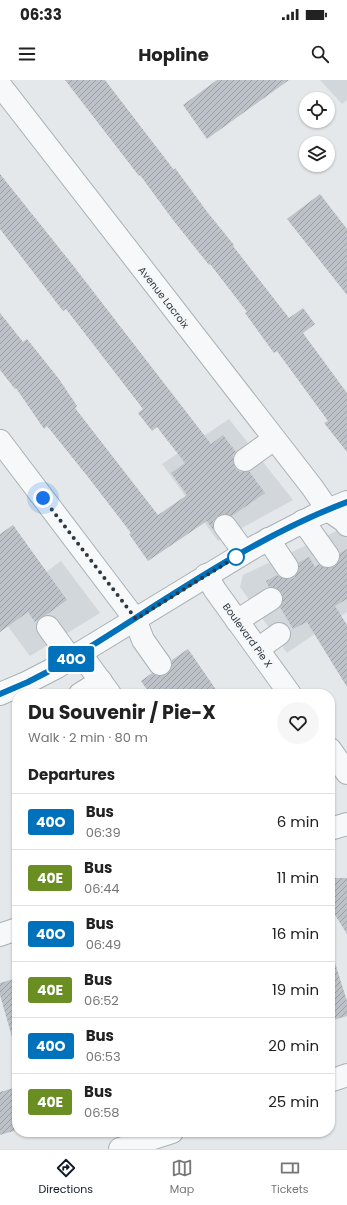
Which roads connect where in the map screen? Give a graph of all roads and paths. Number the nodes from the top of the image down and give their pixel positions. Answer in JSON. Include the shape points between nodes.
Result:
{"nodes":[{"id":1,"x":0,"y":85,"type":"edge"},
{"id":2,"x":274,"y":439,"type":"junction"},
{"id":3,"x":0,"y":441,"type":"edge"},
{"id":4,"x":245,"y":460,"type":"dead end"},
{"id":5,"x":337,"y":506,"type":"edge"},
{"id":6,"x":303,"y":521,"type":"junction"},
{"id":7,"x":347,"y":525,"type":"edge"},
{"id":8,"x":225,"y":526,"type":"dead end"},
{"id":9,"x":268,"y":539,"type":"junction"},
{"id":10,"x":244,"y":552,"type":"junction"},
{"id":11,"x":328,"y":556,"type":"dead end"},
{"id":12,"x":287,"y":567,"type":"dead end"},
{"id":13,"x":206,"y":575,"type":"junction"},
{"id":14,"x":271,"y":599,"type":"dead end"},
{"id":15,"x":136,"y":619,"type":"junction"},
{"id":16,"x":237,"y":621,"type":"junction"},
{"id":17,"x":48,"y":627,"type":"dead end"},
{"id":18,"x":279,"y":634,"type":"dead end"},
{"id":19,"x":258,"y":649,"type":"junction"},
{"id":20,"x":76,"y":656,"type":"junction"},
{"id":21,"x":160,"y":664,"type":"dead end"},
{"id":22,"x":106,"y":688,"type":"edge"},
{"id":23,"x":286,"y":689,"type":"edge"},
{"id":24,"x":0,"y":694,"type":"edge"},
{"id":25,"x":335,"y":756,"type":"edge"},
{"id":26,"x":347,"y":773,"type":"edge"},
{"id":27,"x":347,"y":824,"type":"edge"},
{"id":28,"x":335,"y":828,"type":"edge"},
{"id":29,"x":12,"y":931,"type":"edge"},
{"id":30,"x":0,"y":935,"type":"edge"},
{"id":31,"x":347,"y":1075,"type":"edge"},
{"id":32,"x":335,"y":1079,"type":"edge"},
{"id":33,"x":157,"y":1137,"type":"edge"},
{"id":34,"x":120,"y":1149,"type":"edge"}],
"edges":[{"from":1,"to":2,"type":"street","name":"Avenue Lacroix"},
{"from":2,"to":4,"type":"street"},
{"from":2,"to":5,"type":"street","name":"Avenue Lacroix","via":[[312,487]]},
{"from":3,"to":15,"type":"street"},
{"from":5,"to":6,"type":"street"},
{"from":5,"to":7,"type":"street"},
{"from":6,"to":9,"type":"street"},
{"from":6,"to":11,"type":"street"},
{"from":8,"to":10,"type":"street"},
{"from":9,"to":10,"type":"street"},
{"from":9,"to":12,"type":"street"},
{"from":10,"to":13,"type":"street"},
{"from":13,"to":15,"type":"street"},
{"from":13,"to":16,"type":"street","name":"Boulevard Pie X"},
{"from":14,"to":16,"type":"street"},
{"from":15,"to":20,"type":"street"},
{"from":15,"to":21,"type":"street","via":[[143,640]]},
{"from":16,"to":19,"type":"street","name":"Boulevard Pie X"},
{"from":17,"to":20,"type":"street"},
{"from":18,"to":19,"type":"street"},
{"from":19,"to":23,"type":"street","name":"Boulevard Pie X"},
{"from":20,"to":22,"type":"street"},
{"from":20,"to":24,"type":"street","via":[[33,680]]},
{"from":25,"to":26,"type":"street"},
{"from":27,"to":28,"type":"street"},
{"from":29,"to":30,"type":"street"},
{"from":31,"to":32,"type":"street"},
{"from":33,"to":34,"type":"street"}]}
